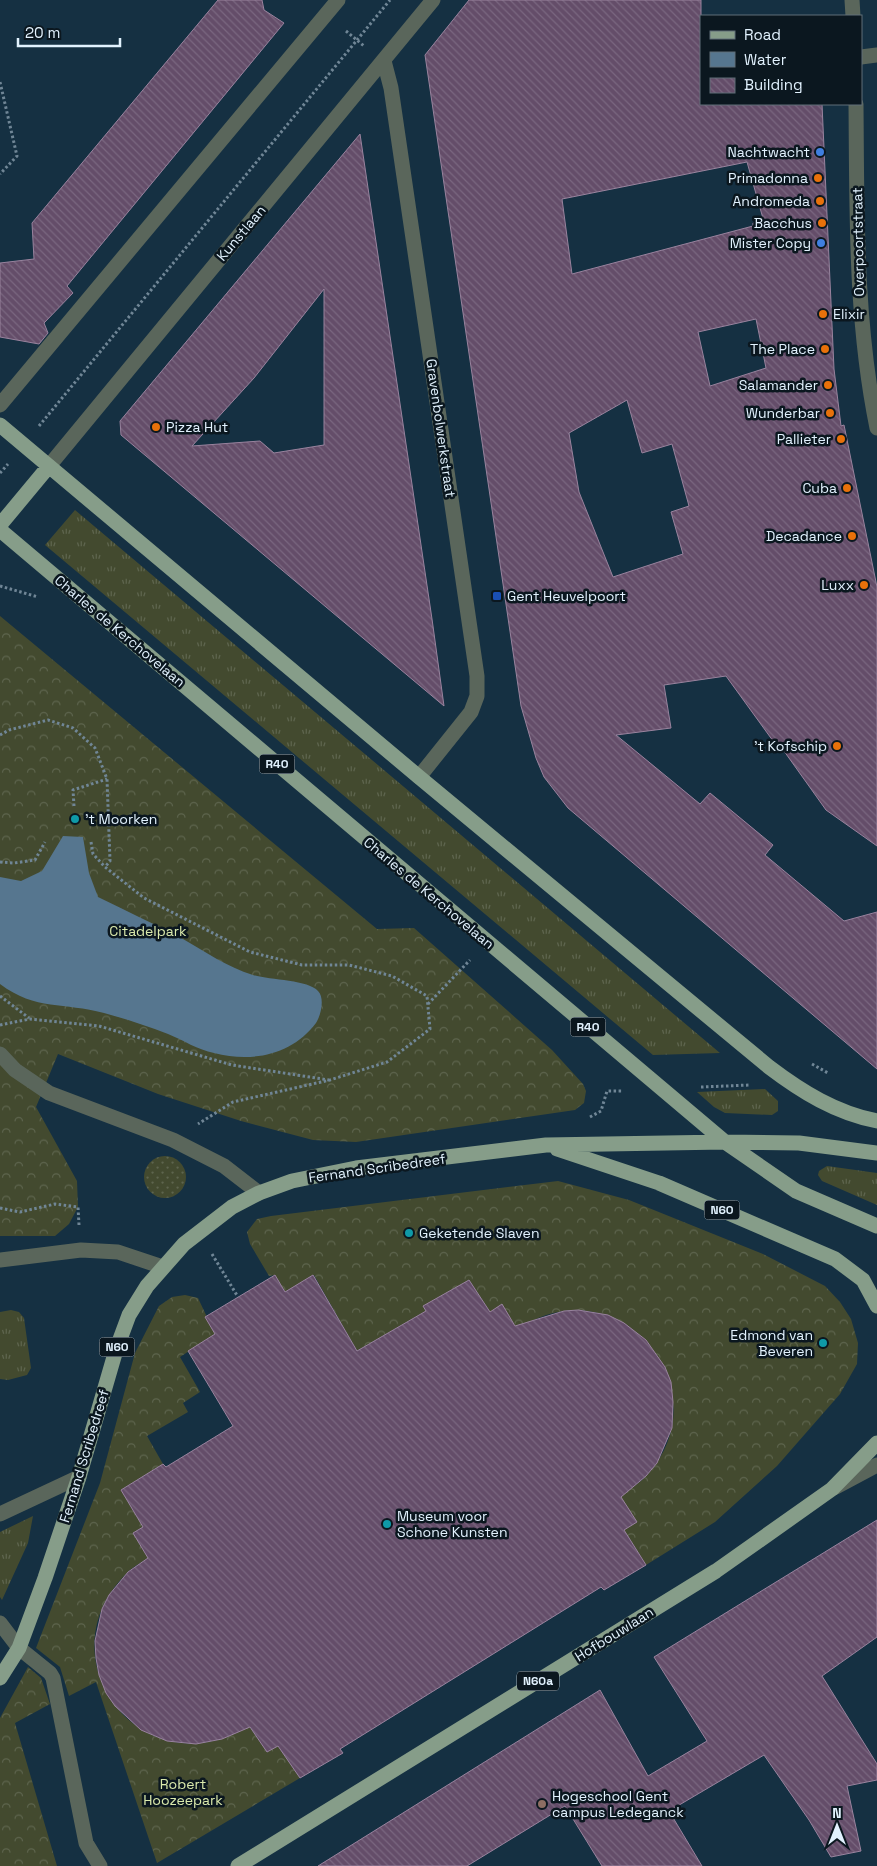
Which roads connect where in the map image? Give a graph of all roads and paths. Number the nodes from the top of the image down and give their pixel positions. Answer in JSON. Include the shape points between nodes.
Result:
{"nodes":[{"id":1,"x":338,"y":0,"type":"edge"},
{"id":2,"x":390,"y":0,"type":"edge"},
{"id":3,"x":433,"y":0,"type":"edge"},
{"id":4,"x":852,"y":0,"type":"edge"},
{"id":5,"x":326,"y":15,"type":"junction"},
{"id":6,"x":853,"y":15,"type":"edge"},
{"id":7,"x":357,"y":40,"type":"junction"},
{"id":8,"x":877,"y":55,"type":"edge"},
{"id":9,"x":862,"y":57,"type":"edge"},
{"id":10,"x":384,"y":61,"type":"junction"},
{"id":11,"x":0,"y":82,"type":"edge"},
{"id":12,"x":856,"y":105,"type":"edge"},
{"id":13,"x":0,"y":174,"type":"edge"},
{"id":14,"x":0,"y":405,"type":"edge"},
{"id":15,"x":875,"y":409,"type":"edge"},
{"id":16,"x":0,"y":425,"type":"edge"},
{"id":17,"x":877,"y":428,"type":"edge"},
{"id":18,"x":23,"y":445,"type":"junction"},
{"id":19,"x":49,"y":466,"type":"junction"},
{"id":20,"x":0,"y":473,"type":"edge"},
{"id":21,"x":0,"y":525,"type":"edge"},
{"id":22,"x":0,"y":530,"type":"edge"},
{"id":23,"x":0,"y":586,"type":"edge"},
{"id":24,"x":44,"y":599,"type":"dead end"},
{"id":25,"x":0,"y":735,"type":"edge"},
{"id":26,"x":419,"y":777,"type":"junction"},
{"id":27,"x":107,"y":779,"type":"junction"},
{"id":28,"x":74,"y":806,"type":"dead end"},
{"id":29,"x":45,"y":842,"type":"dead end"},
{"id":30,"x":91,"y":842,"type":"dead end"},
{"id":31,"x":0,"y":862,"type":"edge"},
{"id":32,"x":105,"y":866,"type":"junction"},
{"id":33,"x":487,"y":941,"type":"junction"},
{"id":34,"x":0,"y":996,"type":"edge"},
{"id":35,"x":428,"y":1005,"type":"junction"},
{"id":36,"x":30,"y":1018,"type":"junction"},
{"id":37,"x":0,"y":1025,"type":"edge"},
{"id":38,"x":0,"y":1054,"type":"edge"},
{"id":39,"x":330,"y":1080,"type":"junction"},
{"id":40,"x":877,"y":1121,"type":"edge"},
{"id":41,"x":173,"y":1140,"type":"junction"},
{"id":42,"x":725,"y":1142,"type":"junction"},
{"id":43,"x":546,"y":1146,"type":"junction"},
{"id":44,"x":877,"y":1153,"type":"edge"},
{"id":45,"x":259,"y":1193,"type":"junction"},
{"id":46,"x":78,"y":1207,"type":"dead end"},
{"id":47,"x":0,"y":1208,"type":"edge"},
{"id":48,"x":877,"y":1226,"type":"edge"},
{"id":49,"x":208,"y":1249,"type":"dead end"},
{"id":50,"x":0,"y":1260,"type":"edge"},
{"id":51,"x":164,"y":1267,"type":"junction"},
{"id":52,"x":238,"y":1297,"type":"dead end"},
{"id":53,"x":877,"y":1306,"type":"edge"},
{"id":54,"x":876,"y":1440,"type":"edge"},
{"id":55,"x":877,"y":1465,"type":"edge"},
{"id":56,"x":79,"y":1477,"type":"junction"},
{"id":57,"x":832,"y":1489,"type":"junction"},
{"id":58,"x":0,"y":1514,"type":"edge"},
{"id":59,"x":0,"y":1623,"type":"edge"},
{"id":60,"x":19,"y":1648,"type":"junction"},
{"id":61,"x":0,"y":1678,"type":"edge"},
{"id":62,"x":100,"y":1866,"type":"edge"},
{"id":63,"x":238,"y":1866,"type":"edge"}],
"edges":[{"from":1,"to":5,"type":"street"},
{"from":2,"to":7,"type":"path"},
{"from":3,"to":10,"type":"street","name":"Kunstlaan"},
{"from":4,"to":6,"type":"street"},
{"from":5,"to":7,"type":"path"},
{"from":5,"to":14,"type":"street"},
{"from":7,"to":10,"type":"path"},
{"from":7,"to":18,"type":"path"},
{"from":8,"to":9,"type":"street"},
{"from":10,"to":19,"type":"street","name":"Kunstlaan"},
{"from":10,"to":26,"type":"street","name":"Gravenbolwerkstraat","via":[[391,88],[477,676],[477,696],[471,712]]},
{"from":11,"to":13,"type":"path","via":[[17,156]]},
{"from":12,"to":15,"type":"street","name":"Overpoortstraat","via":[[858,289]]},
{"from":15,"to":17,"type":"street","name":"Overpoortstraat"},
{"from":16,"to":18,"type":"main road"},
{"from":18,"to":19,"type":"main road"},
{"from":18,"to":20,"type":"path"},
{"from":19,"to":21,"type":"main road"},
{"from":19,"to":26,"type":"main road"},
{"from":22,"to":33,"type":"main road","name":"Charles de Kerchovelaan","number":"R40"},
{"from":23,"to":24,"type":"path"},
{"from":25,"to":27,"type":"path","via":[[48,720],[73,728],[95,748]]},
{"from":26,"to":40,"type":"main road","via":[[776,1072],[828,1106]]},
{"from":27,"to":28,"type":"path","via":[[73,790]]},
{"from":27,"to":32,"type":"path","via":[[110,861]]},
{"from":29,"to":31,"type":"path","via":[[35,860]]},
{"from":30,"to":32,"type":"path","via":[[93,854]]},
{"from":32,"to":35,"type":"path","via":[[144,898],[250,952],[302,965],[349,965],[392,976],[427,996]]},
{"from":33,"to":35,"type":"path"},
{"from":33,"to":42,"type":"main road","name":"Charles de Kerchovelaan","number":"R40"},
{"from":34,"to":36,"type":"path"},
{"from":35,"to":39,"type":"path","via":[[430,1029],[387,1062]]},
{"from":36,"to":37,"type":"path"},
{"from":36,"to":39,"type":"path","via":[[99,1026],[232,1065]]},
{"from":38,"to":41,"type":"street","via":[[15,1070],[49,1094]]},
{"from":39,"to":41,"type":"path","via":[[233,1102]]},
{"from":41,"to":45,"type":"street","via":[[224,1166]]},
{"from":42,"to":43,"type":"main road","name":"Fernand Scribedreef","number":"N60"},
{"from":42,"to":44,"type":"main road","name":"Fernand Scribedreef","via":[[799,1143]]},
{"from":42,"to":48,"type":"main road","name":"Charles de Kerchovelaan","number":"R40","via":[[796,1191]]},
{"from":43,"to":45,"type":"main road","name":"Fernand Scribedreef","number":"N60","via":[[356,1168],[292,1181]]},
{"from":43,"to":53,"type":"main road","number":"N60","via":[[659,1183],[835,1259],[863,1280]]},
{"from":45,"to":51,"type":"main road","name":"Fernand Scribedreef","number":"N60","via":[[208,1224]]},
{"from":46,"to":47,"type":"path","via":[[55,1204],[20,1212]]},
{"from":49,"to":52,"type":"path"},
{"from":50,"to":51,"type":"street","via":[[81,1250],[118,1252]]},
{"from":51,"to":56,"type":"main road","name":"Fernand Scribedreef","number":"N60","via":[[147,1286],[129,1315]]},
{"from":54,"to":57,"type":"main road","name":"Hofbouwlaan","number":"N60a"},
{"from":55,"to":57,"type":"street","name":"Hofbouwlaan"},
{"from":56,"to":58,"type":"street"},
{"from":56,"to":60,"type":"main road","name":"Fernand Scribedreef","number":"N60"},
{"from":57,"to":63,"type":"main road","name":"Hofbouwlaan","number":"N60a","via":[[716,1571]]},
{"from":59,"to":60,"type":"street"},
{"from":60,"to":61,"type":"main road","number":"N60"},
{"from":60,"to":62,"type":"street","via":[[53,1678],[86,1843]]}]}
